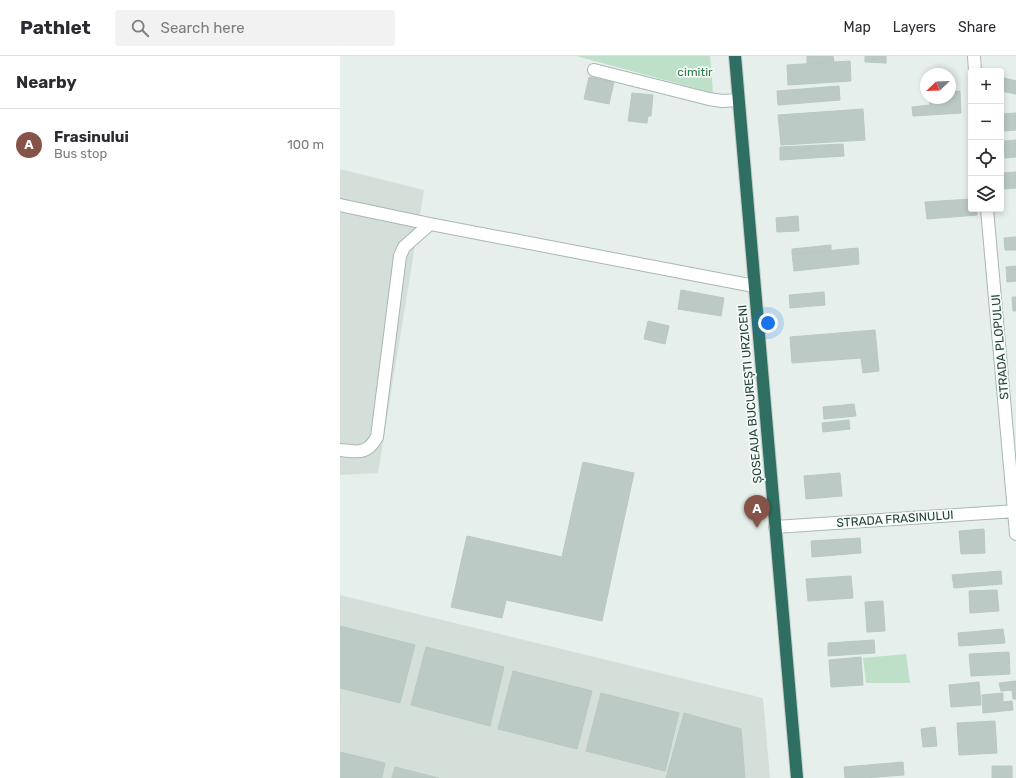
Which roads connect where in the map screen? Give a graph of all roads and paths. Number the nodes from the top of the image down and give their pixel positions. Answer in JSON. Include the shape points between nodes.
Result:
{"nodes":[{"id":1,"x":735,"y":56,"type":"edge"},
{"id":2,"x":974,"y":56,"type":"edge"},
{"id":3,"x":975,"y":68,"type":"edge"},
{"id":4,"x":594,"y":70,"type":"dead end"},
{"id":5,"x":738,"y":100,"type":"junction"},
{"id":6,"x":340,"y":205,"type":"edge"},
{"id":7,"x":987,"y":212,"type":"edge"},
{"id":8,"x":430,"y":224,"type":"junction"},
{"id":9,"x":754,"y":286,"type":"junction"},
{"id":10,"x":340,"y":450,"type":"edge"},
{"id":11,"x":1015,"y":511,"type":"edge"},
{"id":12,"x":775,"y":526,"type":"junction"},
{"id":13,"x":1016,"y":534,"type":"edge"},
{"id":14,"x":797,"y":778,"type":"edge"}],
"edges":[{"from":1,"to":5,"type":"highway","name":"ȘOSEAUA BUCUREȘTI URZICENI"},
{"from":2,"to":3,"type":"street"},
{"from":4,"to":5,"type":"street","via":[[709,99]]},
{"from":5,"to":9,"type":"highway","name":"ȘOSEAUA BUCUREȘTI URZICENI"},
{"from":6,"to":8,"type":"street"},
{"from":7,"to":11,"type":"street","name":"STRADA PLOPULUI"},
{"from":8,"to":9,"type":"street"},
{"from":8,"to":10,"type":"street","via":[[404,247],[400,256],[377,437],[372,446],[363,451]]},
{"from":9,"to":12,"type":"highway","name":"ȘOSEAUA BUCUREȘTI URZICENI"},
{"from":11,"to":12,"type":"street","name":"STRADA FRASINULUI"},
{"from":11,"to":13,"type":"street","name":"STRADA PLOPULUI"},
{"from":12,"to":14,"type":"highway","name":"ȘOSEAUA BUCUREȘTI URZICENI"}]}
